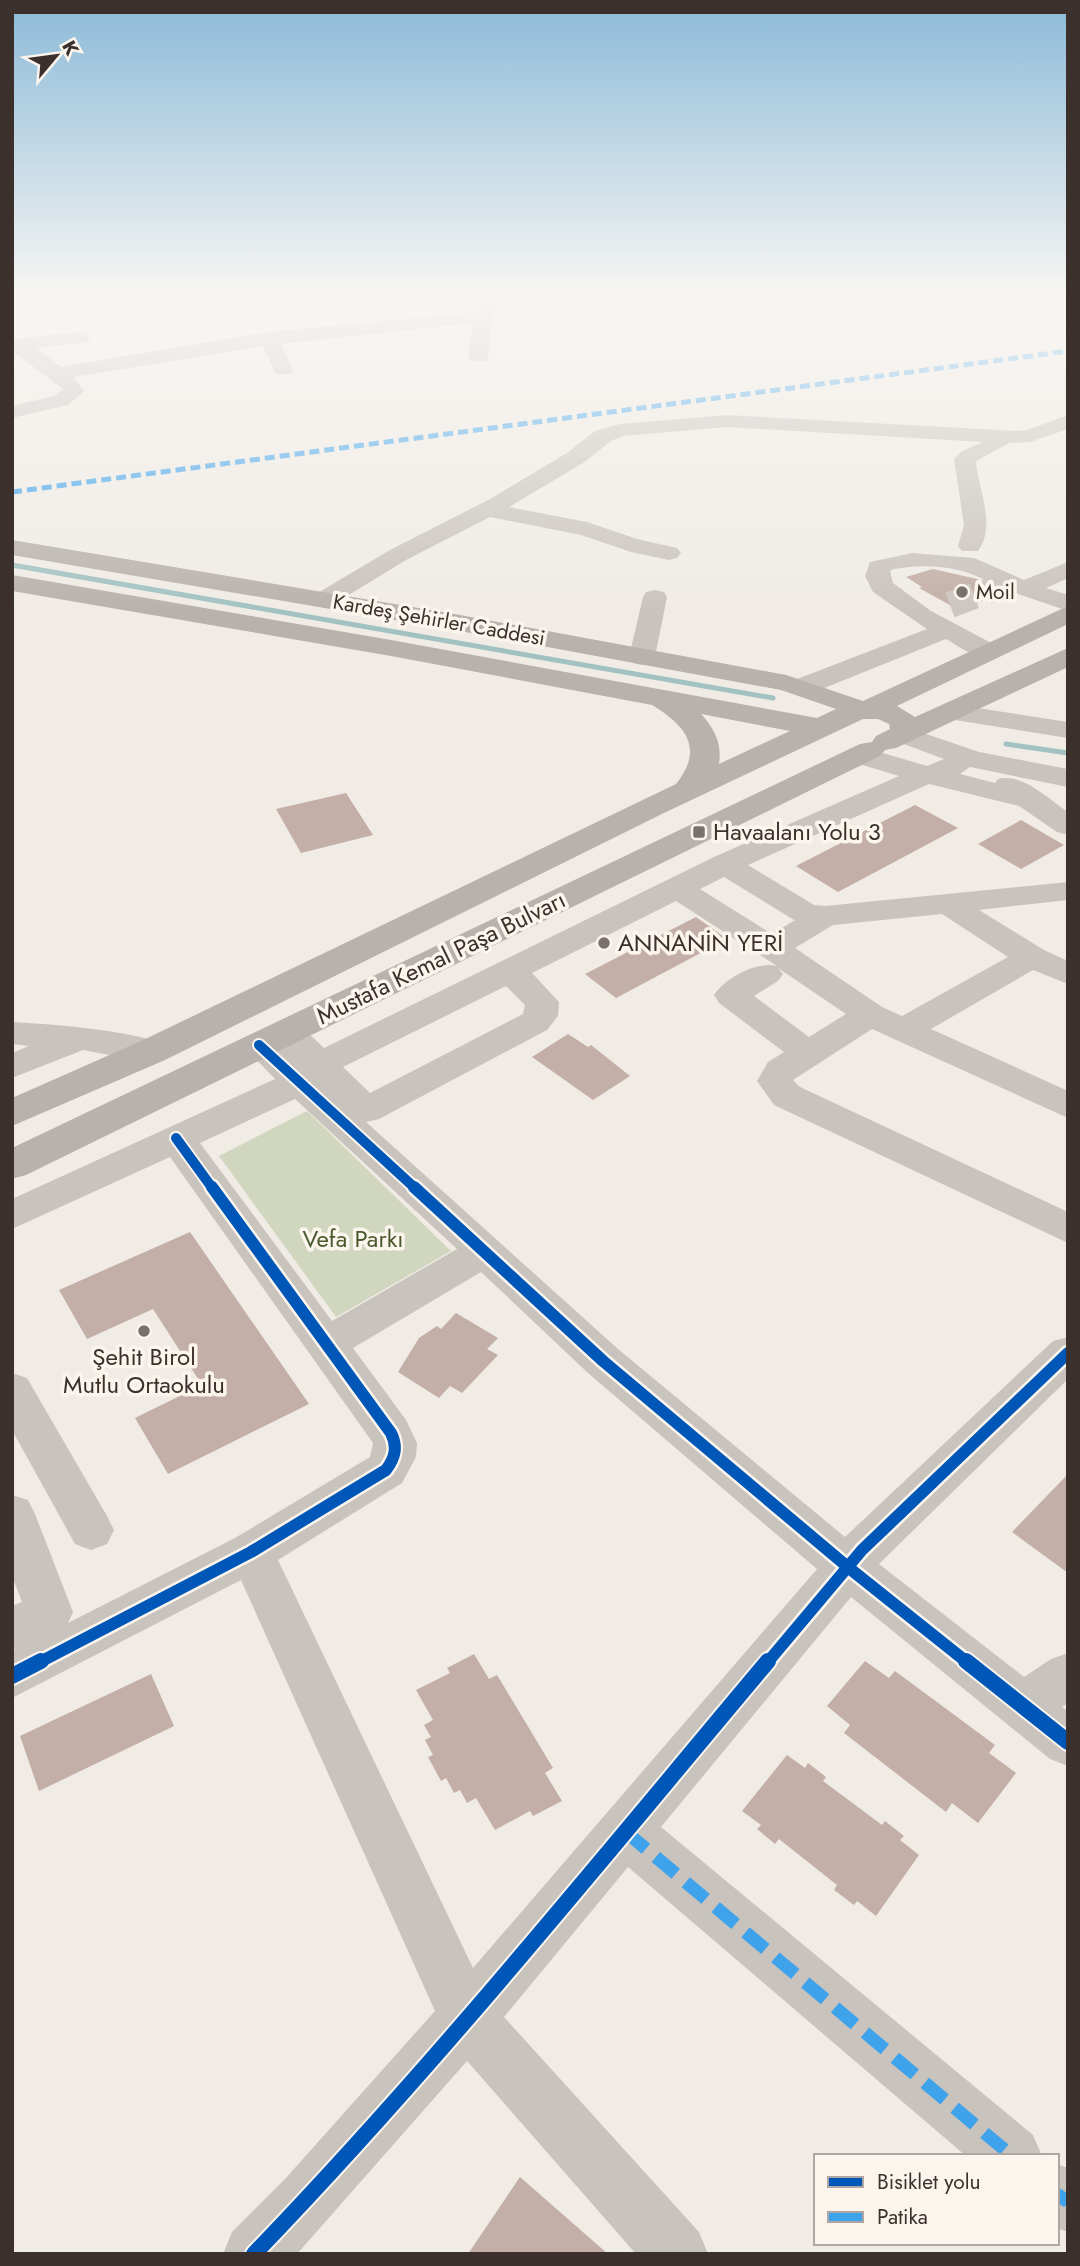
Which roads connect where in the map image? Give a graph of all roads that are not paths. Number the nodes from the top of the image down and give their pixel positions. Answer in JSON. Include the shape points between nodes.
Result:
{"nodes":[{"id":1,"x":55,"y":403,"type":"edge"},
{"id":2,"x":12,"y":412,"type":"edge"},
{"id":3,"x":1068,"y":421,"type":"edge"},
{"id":4,"x":1003,"y":436,"type":"junction"},
{"id":5,"x":489,"y":510,"type":"junction"},
{"id":6,"x":970,"y":546,"type":"junction"},
{"id":7,"x":12,"y":547,"type":"edge"},
{"id":8,"x":669,"y":553,"type":"dead end"},
{"id":9,"x":886,"y":563,"type":"junction"},
{"id":10,"x":1068,"y":569,"type":"edge"},
{"id":11,"x":1003,"y":582,"type":"junction"},
{"id":12,"x":12,"y":583,"type":"edge"},
{"id":13,"x":655,"y":597,"type":"dead end"},
{"id":14,"x":325,"y":599,"type":"junction"},
{"id":15,"x":1068,"y":604,"type":"edge"},
{"id":16,"x":1068,"y":614,"type":"edge"},
{"id":17,"x":948,"y":617,"type":"junction"},
{"id":18,"x":986,"y":651,"type":"junction"},
{"id":19,"x":1068,"y":656,"type":"edge"},
{"id":20,"x":642,"y":657,"type":"junction"},
{"id":21,"x":794,"y":685,"type":"junction"},
{"id":22,"x":657,"y":697,"type":"junction"},
{"id":23,"x":864,"y":710,"type":"junction"},
{"id":24,"x":952,"y":712,"type":"junction"},
{"id":25,"x":766,"y":717,"type":"junction"},
{"id":26,"x":820,"y":729,"type":"junction"},
{"id":27,"x":1068,"y":730,"type":"edge"},
{"id":28,"x":904,"y":734,"type":"junction"},
{"id":29,"x":864,"y":752,"type":"junction"},
{"id":30,"x":965,"y":756,"type":"junction"},
{"id":31,"x":926,"y":775,"type":"junction"},
{"id":32,"x":1056,"y":776,"type":"edge"},
{"id":33,"x":687,"y":790,"type":"junction"},
{"id":34,"x":1024,"y":796,"type":"junction"},
{"id":35,"x":1068,"y":826,"type":"edge"},
{"id":36,"x":725,"y":864,"type":"junction"},
{"id":37,"x":677,"y":888,"type":"junction"},
{"id":38,"x":1068,"y":891,"type":"edge"},
{"id":39,"x":947,"y":903,"type":"junction"},
{"id":40,"x":825,"y":916,"type":"junction"},
{"id":41,"x":1032,"y":957,"type":"junction"},
{"id":42,"x":769,"y":961,"type":"junction"},
{"id":43,"x":509,"y":970,"type":"junction"},
{"id":44,"x":1068,"y":974,"type":"edge"},
{"id":45,"x":870,"y":1015,"type":"junction"},
{"id":46,"x":904,"y":1030,"type":"junction"},
{"id":47,"x":12,"y":1033,"type":"edge"},
{"id":48,"x":80,"y":1038,"type":"junction"},
{"id":49,"x":273,"y":1039,"type":"junction"},
{"id":50,"x":152,"y":1051,"type":"junction"},
{"id":51,"x":808,"y":1053,"type":"junction"},
{"id":52,"x":12,"y":1066,"type":"edge"},
{"id":53,"x":309,"y":1074,"type":"junction"},
{"id":54,"x":1068,"y":1105,"type":"edge"},
{"id":55,"x":366,"y":1110,"type":"junction"},
{"id":56,"x":12,"y":1112,"type":"edge"},
{"id":57,"x":176,"y":1138,"type":"junction"},
{"id":58,"x":12,"y":1165,"type":"edge"},
{"id":59,"x":12,"y":1215,"type":"edge"},
{"id":60,"x":1068,"y":1229,"type":"edge"},
{"id":61,"x":484,"y":1252,"type":"junction"},
{"id":62,"x":326,"y":1344,"type":"junction"},
{"id":63,"x":1068,"y":1353,"type":"edge"},
{"id":64,"x":12,"y":1390,"type":"edge"},
{"id":65,"x":12,"y":1514,"type":"edge"},
{"id":66,"x":91,"y":1530,"type":"dead end"},
{"id":67,"x":251,"y":1552,"type":"junction"},
{"id":68,"x":856,"y":1559,"type":"junction"},
{"id":69,"x":12,"y":1629,"type":"edge"},
{"id":70,"x":12,"y":1676,"type":"edge"},
{"id":71,"x":1058,"y":1696,"type":"edge"},
{"id":72,"x":1068,"y":1742,"type":"edge"},
{"id":73,"x":626,"y":1832,"type":"junction"},
{"id":74,"x":467,"y":2018,"type":"junction"},
{"id":75,"x":1010,"y":2154,"type":"edge"},
{"id":76,"x":254,"y":2254,"type":"edge"},
{"id":77,"x":677,"y":2254,"type":"edge"}],
"edges":[{"from":1,"to":2,"type":"street"},
{"from":3,"to":4,"type":"street","via":[[1030,436]]},
{"from":4,"to":5,"type":"street","via":[[727,421],[627,428],[603,436]]},
{"from":4,"to":6,"type":"street","via":[[965,458],[976,525]]},
{"from":5,"to":8,"type":"street","via":[[587,529]]},
{"from":5,"to":14,"type":"street","via":[[398,555]]},
{"from":6,"to":9,"type":"street","via":[[898,541],[883,546]]},
{"from":6,"to":11,"type":"street","via":[[996,553]]},
{"from":7,"to":14,"type":"main road","name":"Kardeş Şehirler Caddesi"},
{"from":9,"to":11,"type":"street","via":[[955,562]]},
{"from":9,"to":17,"type":"street","via":[[877,569],[882,587],[922,616]]},
{"from":10,"to":11,"type":"street"},
{"from":11,"to":15,"type":"street"},
{"from":12,"to":22,"type":"main road","name":"Kardeş Şehirler Caddesi"},
{"from":13,"to":20,"type":"street"},
{"from":14,"to":20,"type":"main road","name":"Kardeş Şehirler Caddesi"},
{"from":16,"to":18,"type":"main road"},
{"from":17,"to":18,"type":"street"},
{"from":17,"to":21,"type":"street"},
{"from":18,"to":23,"type":"main road"},
{"from":19,"to":24,"type":"main road"},
{"from":20,"to":21,"type":"main road","name":"Kardeş Şehirler Caddesi"},
{"from":21,"to":23,"type":"main road","name":"Kardeş Şehirler Caddesi"},
{"from":21,"to":25,"type":"main road","via":[[800,705],[791,712]]},
{"from":22,"to":25,"type":"main road","name":"Kardeş Şehirler Caddesi"},
{"from":22,"to":33,"type":"main road","via":[[691,719],[706,747],[705,765]]},
{"from":23,"to":26,"type":"main road","name":"Mustafa Kemal Paşa Bulvarı"},
{"from":23,"to":28,"type":"main road","name":"Kardeş Şehirler Caddesi","via":[[898,717],[905,725]]},
{"from":24,"to":27,"type":"street"},
{"from":24,"to":28,"type":"main road"},
{"from":25,"to":26,"type":"main road","name":"Kardeş Şehirler Caddesi"},
{"from":26,"to":29,"type":"main road","via":[[821,738],[832,747]]},
{"from":26,"to":33,"type":"main road","name":"Mustafa Kemal Paşa Bulvarı"},
{"from":28,"to":29,"type":"main road","name":"Mustafa Kemal Paşa Bulvarı"},
{"from":28,"to":30,"type":"street"},
{"from":29,"to":31,"type":"street"},
{"from":29,"to":49,"type":"main road","name":"Mustafa Kemal Paşa Bulvarı"},
{"from":30,"to":31,"type":"street","via":[[947,770]]},
{"from":30,"to":32,"type":"street"},
{"from":30,"to":34,"type":"street"},
{"from":31,"to":34,"type":"street"},
{"from":31,"to":36,"type":"street"},
{"from":32,"to":34,"type":"street","via":[[1027,778],[1018,784]]},
{"from":33,"to":50,"type":"main road","name":"Mustafa Kemal Paşa Bulvarı"},
{"from":34,"to":35,"type":"street"},
{"from":36,"to":37,"type":"street"},
{"from":36,"to":40,"type":"street","via":[[805,913]]},
{"from":37,"to":42,"type":"street"},
{"from":37,"to":43,"type":"street"},
{"from":38,"to":39,"type":"street"},
{"from":39,"to":40,"type":"street"},
{"from":39,"to":41,"type":"street"},
{"from":40,"to":42,"type":"street"},
{"from":41,"to":44,"type":"street"},
{"from":41,"to":46,"type":"street"},
{"from":42,"to":45,"type":"street"},
{"from":42,"to":51,"type":"street","via":[[731,995]]},
{"from":43,"to":53,"type":"street"},
{"from":43,"to":55,"type":"street","via":[[542,1002],[541,1016],[535,1022]]},
{"from":45,"to":46,"type":"street"},
{"from":45,"to":51,"type":"street"},
{"from":46,"to":54,"type":"street"},
{"from":47,"to":48,"type":"street"},
{"from":48,"to":50,"type":"street"},
{"from":48,"to":52,"type":"street"},
{"from":49,"to":53,"type":"street"},
{"from":49,"to":58,"type":"main road","name":"Mustafa Kemal Paşa Bulvarı"},
{"from":50,"to":56,"type":"main road","name":"Mustafa Kemal Paşa Bulvarı"},
{"from":51,"to":60,"type":"street","via":[[781,1070],[775,1081],[787,1096]]},
{"from":53,"to":55,"type":"street"},
{"from":53,"to":57,"type":"street"},
{"from":53,"to":61,"type":"street"},
{"from":55,"to":68,"type":"street","via":[[632,1357],[781,1485]]},
{"from":57,"to":59,"type":"street"},
{"from":57,"to":62,"type":"street"},
{"from":61,"to":62,"type":"street"},
{"from":61,"to":68,"type":"street","via":[[603,1361]]},
{"from":62,"to":67,"type":"street","via":[[391,1433],[396,1442],[393,1461],[386,1470]]},
{"from":63,"to":68,"type":"street"},
{"from":64,"to":66,"type":"street"},
{"from":65,"to":69,"type":"street","via":[[49,1612]]},
{"from":67,"to":70,"type":"street"},
{"from":67,"to":74,"type":"street"},
{"from":68,"to":71,"type":"street"},
{"from":68,"to":72,"type":"street"},
{"from":68,"to":73,"type":"street"},
{"from":73,"to":74,"type":"street"},
{"from":73,"to":75,"type":"street"},
{"from":74,"to":76,"type":"street"},
{"from":74,"to":77,"type":"street"}]}
